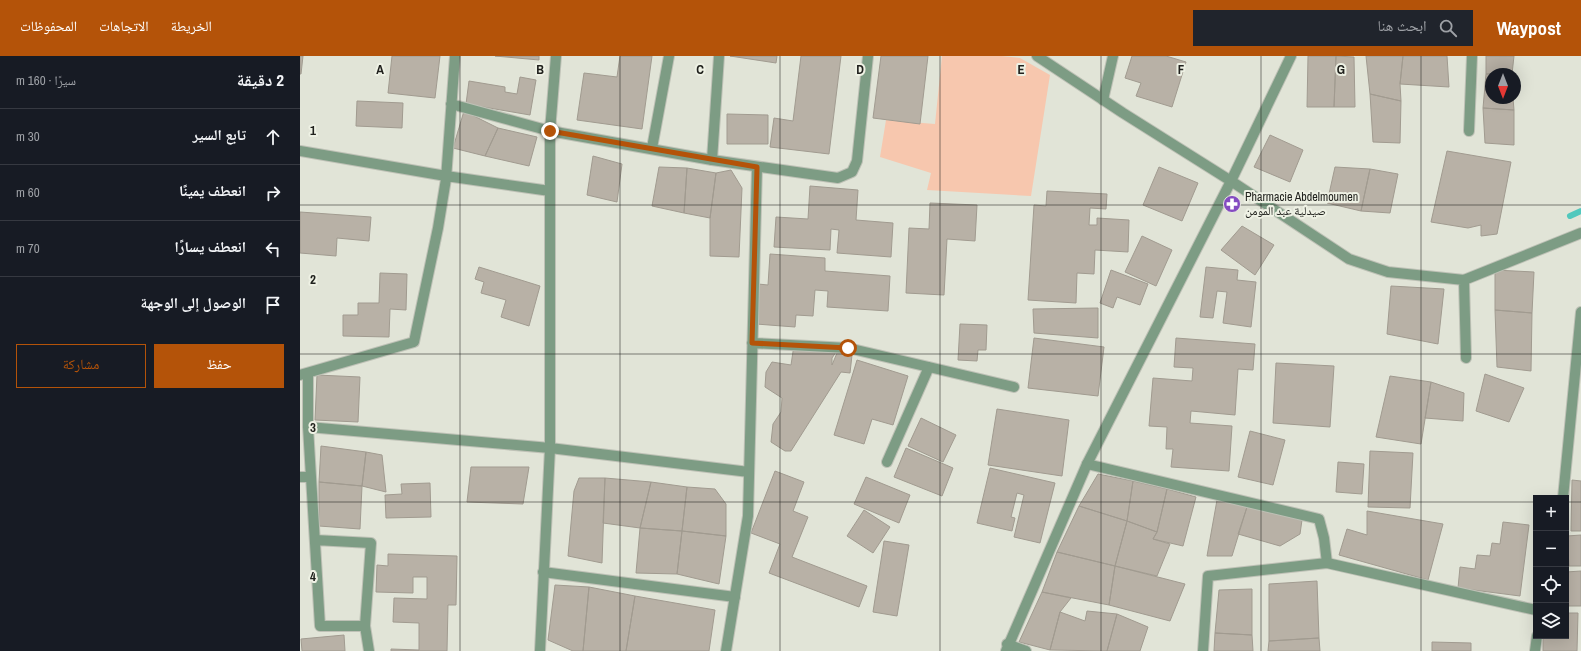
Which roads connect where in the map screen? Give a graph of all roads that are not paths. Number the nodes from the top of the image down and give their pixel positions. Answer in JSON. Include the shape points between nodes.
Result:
{"nodes":[{"id":1,"x":455,"y":56,"type":"edge"},
{"id":2,"x":556,"y":56,"type":"edge"},
{"id":3,"x":669,"y":56,"type":"edge"},
{"id":4,"x":719,"y":56,"type":"edge"},
{"id":5,"x":868,"y":56,"type":"edge"},
{"id":6,"x":1037,"y":56,"type":"edge"},
{"id":7,"x":1113,"y":56,"type":"edge"},
{"id":8,"x":1291,"y":56,"type":"edge"},
{"id":9,"x":1472,"y":56,"type":"edge"},
{"id":10,"x":1103,"y":100,"type":"junction"},
{"id":11,"x":451,"y":104,"type":"junction"},
{"id":12,"x":550,"y":131,"type":"junction"},
{"id":13,"x":1469,"y":131,"type":"dead end"},
{"id":14,"x":652,"y":148,"type":"junction"},
{"id":15,"x":300,"y":150,"type":"edge"},
{"id":16,"x":712,"y":160,"type":"junction"},
{"id":17,"x":757,"y":167,"type":"junction"},
{"id":18,"x":446,"y":176,"type":"junction"},
{"id":19,"x":1231,"y":180,"type":"junction"},
{"id":20,"x":550,"y":191,"type":"junction"},
{"id":21,"x":1581,"y":233,"type":"edge"},
{"id":22,"x":1464,"y":280,"type":"junction"},
{"id":23,"x":1581,"y":312,"type":"edge"},
{"id":24,"x":752,"y":343,"type":"junction"},
{"id":25,"x":1466,"y":358,"type":"dead end"},
{"id":26,"x":929,"y":367,"type":"junction"},
{"id":27,"x":304,"y":375,"type":"edge"},
{"id":28,"x":1014,"y":387,"type":"dead end"},
{"id":29,"x":308,"y":427,"type":"junction"},
{"id":30,"x":550,"y":448,"type":"junction"},
{"id":31,"x":887,"y":462,"type":"dead end"},
{"id":32,"x":1086,"y":464,"type":"junction"},
{"id":33,"x":749,"y":472,"type":"junction"},
{"id":34,"x":300,"y":477,"type":"edge"},
{"id":35,"x":311,"y":477,"type":"junction"},
{"id":36,"x":1563,"y":495,"type":"edge"},
{"id":37,"x":315,"y":540,"type":"junction"},
{"id":38,"x":1327,"y":563,"type":"junction"},
{"id":39,"x":543,"y":572,"type":"junction"},
{"id":40,"x":735,"y":597,"type":"junction"},
{"id":41,"x":1533,"y":609,"type":"edge"},
{"id":42,"x":365,"y":626,"type":"junction"},
{"id":43,"x":1537,"y":639,"type":"edge"},
{"id":44,"x":1007,"y":648,"type":"edge"},
{"id":45,"x":368,"y":651,"type":"edge"},
{"id":46,"x":540,"y":651,"type":"edge"},
{"id":47,"x":726,"y":651,"type":"edge"},
{"id":48,"x":1026,"y":651,"type":"edge"},
{"id":49,"x":1203,"y":651,"type":"edge"},
{"id":50,"x":1535,"y":651,"type":"edge"}],
"edges":[{"from":1,"to":11,"type":"street"},
{"from":2,"to":12,"type":"street"},
{"from":3,"to":14,"type":"street"},
{"from":4,"to":16,"type":"street"},
{"from":5,"to":17,"type":"street","via":[[857,161],[852,172],[838,178]]},
{"from":6,"to":10,"type":"street"},
{"from":7,"to":10,"type":"street"},
{"from":8,"to":19,"type":"street"},
{"from":9,"to":13,"type":"street"},
{"from":10,"to":19,"type":"street"},
{"from":11,"to":12,"type":"street"},
{"from":11,"to":18,"type":"street"},
{"from":12,"to":14,"type":"street"},
{"from":12,"to":20,"type":"street"},
{"from":14,"to":16,"type":"street"},
{"from":15,"to":18,"type":"street"},
{"from":16,"to":17,"type":"street"},
{"from":17,"to":24,"type":"street"},
{"from":18,"to":20,"type":"street"},
{"from":18,"to":27,"type":"street","via":[[414,342]]},
{"from":19,"to":22,"type":"street","via":[[1349,259],[1388,272]]},
{"from":19,"to":32,"type":"street"},
{"from":20,"to":30,"type":"street"},
{"from":21,"to":22,"type":"street"},
{"from":22,"to":25,"type":"street"},
{"from":23,"to":36,"type":"street"},
{"from":24,"to":26,"type":"street","via":[[848,348]]},
{"from":24,"to":33,"type":"street"},
{"from":26,"to":28,"type":"street"},
{"from":26,"to":31,"type":"street"},
{"from":27,"to":29,"type":"street"},
{"from":29,"to":30,"type":"street"},
{"from":29,"to":35,"type":"street"},
{"from":30,"to":33,"type":"street"},
{"from":30,"to":39,"type":"street"},
{"from":32,"to":38,"type":"street","via":[[1319,519]]},
{"from":32,"to":44,"type":"street"},
{"from":33,"to":40,"type":"street","via":[[748,516]]},
{"from":34,"to":35,"type":"street"},
{"from":35,"to":37,"type":"street"},
{"from":37,"to":42,"type":"street","via":[[320,626]]},
{"from":37,"to":42,"type":"street","via":[[371,543]]},
{"from":38,"to":41,"type":"street"},
{"from":38,"to":49,"type":"street","via":[[1208,576]]},
{"from":39,"to":40,"type":"street"},
{"from":39,"to":46,"type":"street"},
{"from":40,"to":47,"type":"street"},
{"from":42,"to":45,"type":"street"},
{"from":43,"to":50,"type":"street"},
{"from":44,"to":48,"type":"street"}]}
